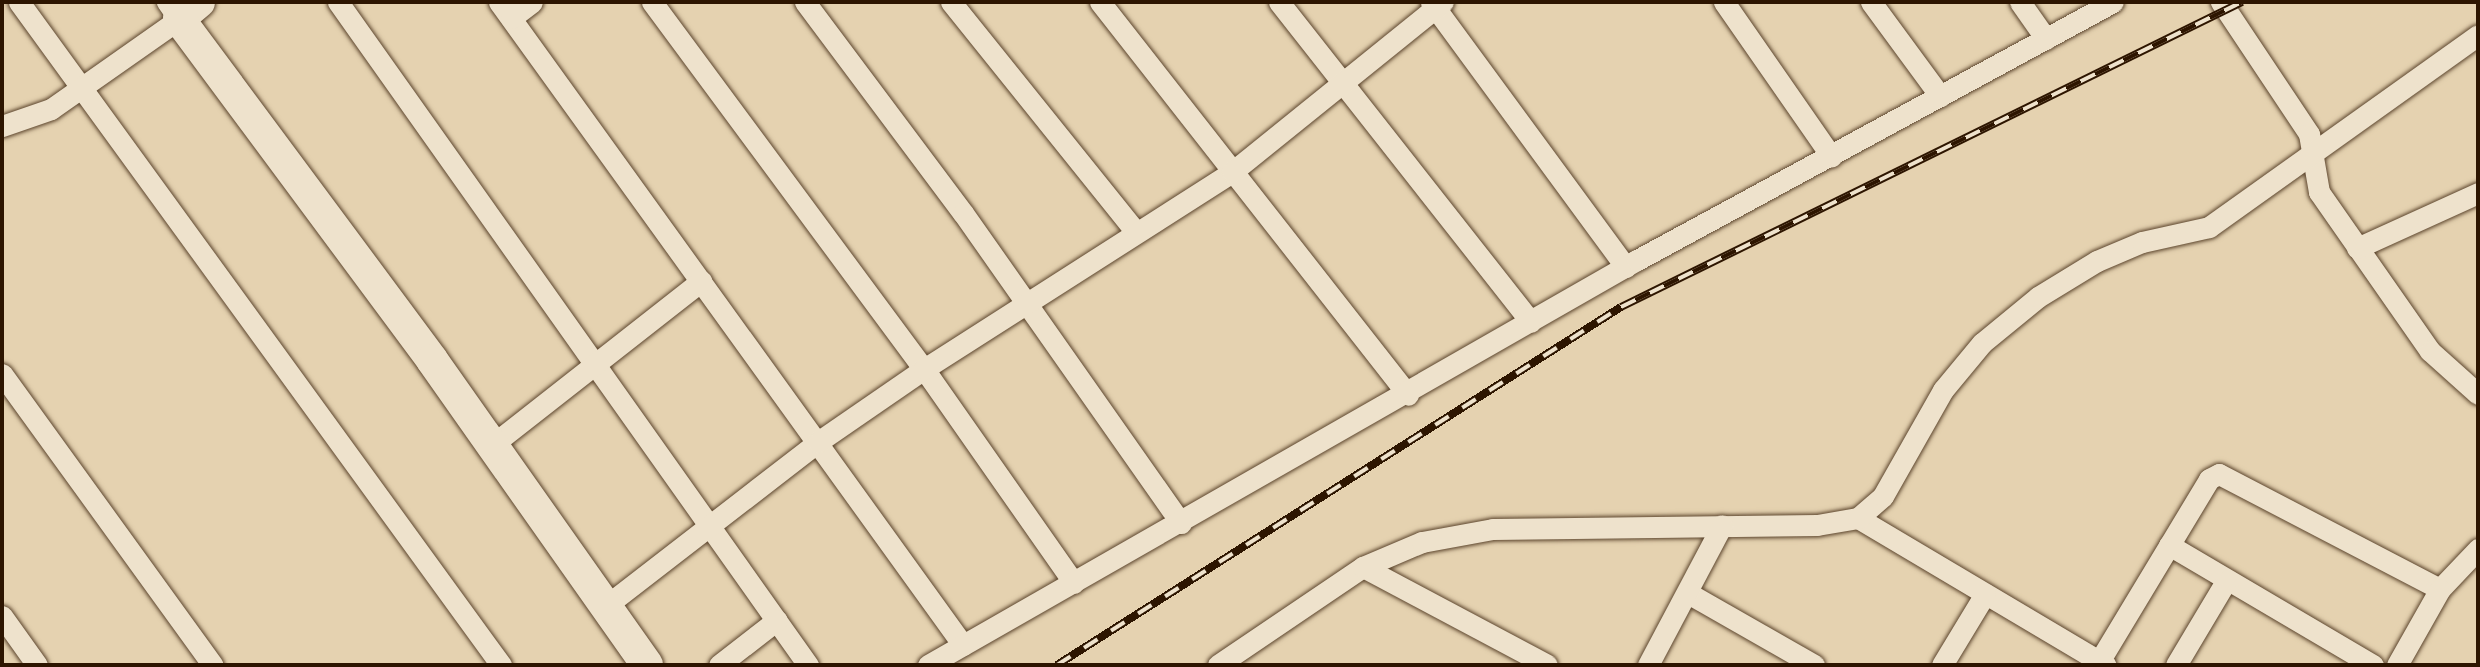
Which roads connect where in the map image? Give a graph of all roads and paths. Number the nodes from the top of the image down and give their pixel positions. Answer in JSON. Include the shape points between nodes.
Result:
{"nodes":[{"id":1,"x":19,"y":2,"type":"edge"},
{"id":2,"x":338,"y":2,"type":"edge"},
{"id":3,"x":532,"y":2,"type":"edge"},
{"id":4,"x":652,"y":2,"type":"edge"},
{"id":5,"x":805,"y":2,"type":"edge"},
{"id":6,"x":951,"y":2,"type":"edge"},
{"id":7,"x":1100,"y":2,"type":"edge"},
{"id":8,"x":1279,"y":2,"type":"edge"},
{"id":9,"x":1724,"y":2,"type":"edge"},
{"id":10,"x":1871,"y":2,"type":"edge"},
{"id":11,"x":2020,"y":2,"type":"edge"},
{"id":12,"x":2113,"y":2,"type":"edge"},
{"id":13,"x":2221,"y":2,"type":"edge"},
{"id":14,"x":1436,"y":4,"type":"edge"},
{"id":15,"x":182,"y":7,"type":"edge"},
{"id":16,"x":505,"y":10,"type":"edge"},
{"id":17,"x":2478,"y":35,"type":"edge"},
{"id":18,"x":2046,"y":39,"type":"junction"},
{"id":19,"x":1342,"y":83,"type":"junction"},
{"id":20,"x":84,"y":85,"type":"junction"},
{"id":21,"x":1940,"y":96,"type":"junction"},
{"id":22,"x":2,"y":126,"type":"edge"},
{"id":23,"x":2316,"y":153,"type":"junction"},
{"id":24,"x":1830,"y":156,"type":"junction"},
{"id":25,"x":1232,"y":172,"type":"junction"},
{"id":26,"x":2478,"y":193,"type":"edge"},
{"id":27,"x":1136,"y":232,"type":"junction"},
{"id":28,"x":2357,"y":248,"type":"junction"},
{"id":29,"x":1626,"y":267,"type":"junction"},
{"id":30,"x":701,"y":281,"type":"junction"},
{"id":31,"x":1024,"y":300,"type":"junction"},
{"id":32,"x":1531,"y":322,"type":"junction"},
{"id":33,"x":595,"y":365,"type":"junction"},
{"id":34,"x":924,"y":369,"type":"junction"},
{"id":35,"x":2,"y":374,"type":"edge"},
{"id":36,"x":2478,"y":394,"type":"edge"},
{"id":37,"x":1408,"y":395,"type":"junction"},
{"id":38,"x":818,"y":442,"type":"junction"},
{"id":39,"x":492,"y":445,"type":"junction"},
{"id":40,"x":1858,"y":518,"type":"junction"},
{"id":41,"x":1181,"y":523,"type":"junction"},
{"id":42,"x":1722,"y":525,"type":"junction"},
{"id":43,"x":710,"y":527,"type":"junction"},
{"id":44,"x":2169,"y":545,"type":"junction"},
{"id":45,"x":2478,"y":549,"type":"edge"},
{"id":46,"x":1363,"y":567,"type":"junction"},
{"id":47,"x":2225,"y":581,"type":"junction"},
{"id":48,"x":1074,"y":583,"type":"junction"},
{"id":49,"x":2440,"y":589,"type":"junction"},
{"id":50,"x":1688,"y":593,"type":"junction"},
{"id":51,"x":1985,"y":594,"type":"junction"},
{"id":52,"x":607,"y":605,"type":"junction"},
{"id":53,"x":2,"y":617,"type":"edge"},
{"id":54,"x":777,"y":620,"type":"junction"},
{"id":55,"x":963,"y":645,"type":"junction"},
{"id":56,"x":1803,"y":662,"type":"edge"},
{"id":57,"x":1538,"y":663,"type":"edge"},
{"id":58,"x":2101,"y":664,"type":"edge"},
{"id":59,"x":37,"y":665,"type":"edge"},
{"id":60,"x":213,"y":665,"type":"edge"},
{"id":61,"x":501,"y":665,"type":"edge"},
{"id":62,"x":647,"y":665,"type":"edge"},
{"id":63,"x":719,"y":665,"type":"edge"},
{"id":64,"x":808,"y":665,"type":"edge"},
{"id":65,"x":928,"y":665,"type":"edge"},
{"id":66,"x":1218,"y":665,"type":"edge"},
{"id":67,"x":1648,"y":665,"type":"edge"},
{"id":68,"x":1942,"y":665,"type":"edge"},
{"id":69,"x":2176,"y":665,"type":"edge"},
{"id":70,"x":2373,"y":665,"type":"edge"},
{"id":71,"x":2397,"y":665,"type":"edge"}],
"edges":[{"from":1,"to":20,"type":"street"},
{"from":2,"to":33,"type":"street"},
{"from":3,"to":16,"type":"street"},
{"from":4,"to":34,"type":"street"},
{"from":5,"to":31,"type":"street"},
{"from":6,"to":27,"type":"street"},
{"from":7,"to":25,"type":"street"},
{"from":8,"to":19,"type":"street"},
{"from":9,"to":24,"type":"street"},
{"from":10,"to":21,"type":"street"},
{"from":11,"to":18,"type":"street"},
{"from":12,"to":18,"type":"street"},
{"from":13,"to":23,"type":"street","via":[[2309,134]]},
{"from":14,"to":19,"type":"street"},
{"from":14,"to":29,"type":"street"},
{"from":15,"to":20,"type":"street"},
{"from":15,"to":39,"type":"street"},
{"from":16,"to":30,"type":"street"},
{"from":17,"to":23,"type":"street"},
{"from":18,"to":21,"type":"street"},
{"from":19,"to":25,"type":"street"},
{"from":19,"to":32,"type":"street"},
{"from":20,"to":22,"type":"street","via":[[51,109]]},
{"from":20,"to":61,"type":"street"},
{"from":21,"to":24,"type":"street"},
{"from":23,"to":28,"type":"street","via":[[2319,192]]},
{"from":23,"to":40,"type":"street","via":[[2209,227],[2142,242],[2097,261],[2038,297],[1982,343],[1943,390],[1883,496]]},
{"from":24,"to":29,"type":"street"},
{"from":25,"to":27,"type":"street"},
{"from":25,"to":37,"type":"street"},
{"from":26,"to":28,"type":"street"},
{"from":27,"to":31,"type":"street"},
{"from":28,"to":36,"type":"street","via":[[2430,351]]},
{"from":29,"to":32,"type":"street"},
{"from":30,"to":33,"type":"street"},
{"from":30,"to":38,"type":"street"},
{"from":31,"to":34,"type":"street"},
{"from":31,"to":41,"type":"street"},
{"from":32,"to":37,"type":"street"},
{"from":33,"to":39,"type":"street"},
{"from":33,"to":43,"type":"street"},
{"from":34,"to":38,"type":"street"},
{"from":34,"to":48,"type":"street"},
{"from":35,"to":60,"type":"street"},
{"from":37,"to":41,"type":"street"},
{"from":38,"to":43,"type":"street"},
{"from":38,"to":55,"type":"street"},
{"from":39,"to":52,"type":"street"},
{"from":40,"to":42,"type":"street","via":[[1817,525]]},
{"from":40,"to":51,"type":"street"},
{"from":41,"to":48,"type":"street"},
{"from":42,"to":46,"type":"street","via":[[1493,528],[1422,542]]},
{"from":42,"to":50,"type":"street"},
{"from":43,"to":52,"type":"street"},
{"from":43,"to":54,"type":"street"},
{"from":44,"to":47,"type":"street"},
{"from":44,"to":49,"type":"street","via":[[2209,479],[2219,474]]},
{"from":44,"to":58,"type":"street"},
{"from":45,"to":49,"type":"street"},
{"from":46,"to":57,"type":"street"},
{"from":46,"to":66,"type":"street"},
{"from":47,"to":69,"type":"street"},
{"from":47,"to":70,"type":"street"},
{"from":48,"to":55,"type":"street"},
{"from":49,"to":71,"type":"street"},
{"from":50,"to":56,"type":"street"},
{"from":50,"to":67,"type":"street"},
{"from":51,"to":58,"type":"street"},
{"from":51,"to":68,"type":"street"},
{"from":52,"to":62,"type":"street"},
{"from":53,"to":59,"type":"street"},
{"from":54,"to":63,"type":"street"},
{"from":54,"to":64,"type":"street"},
{"from":55,"to":65,"type":"street"}]}
